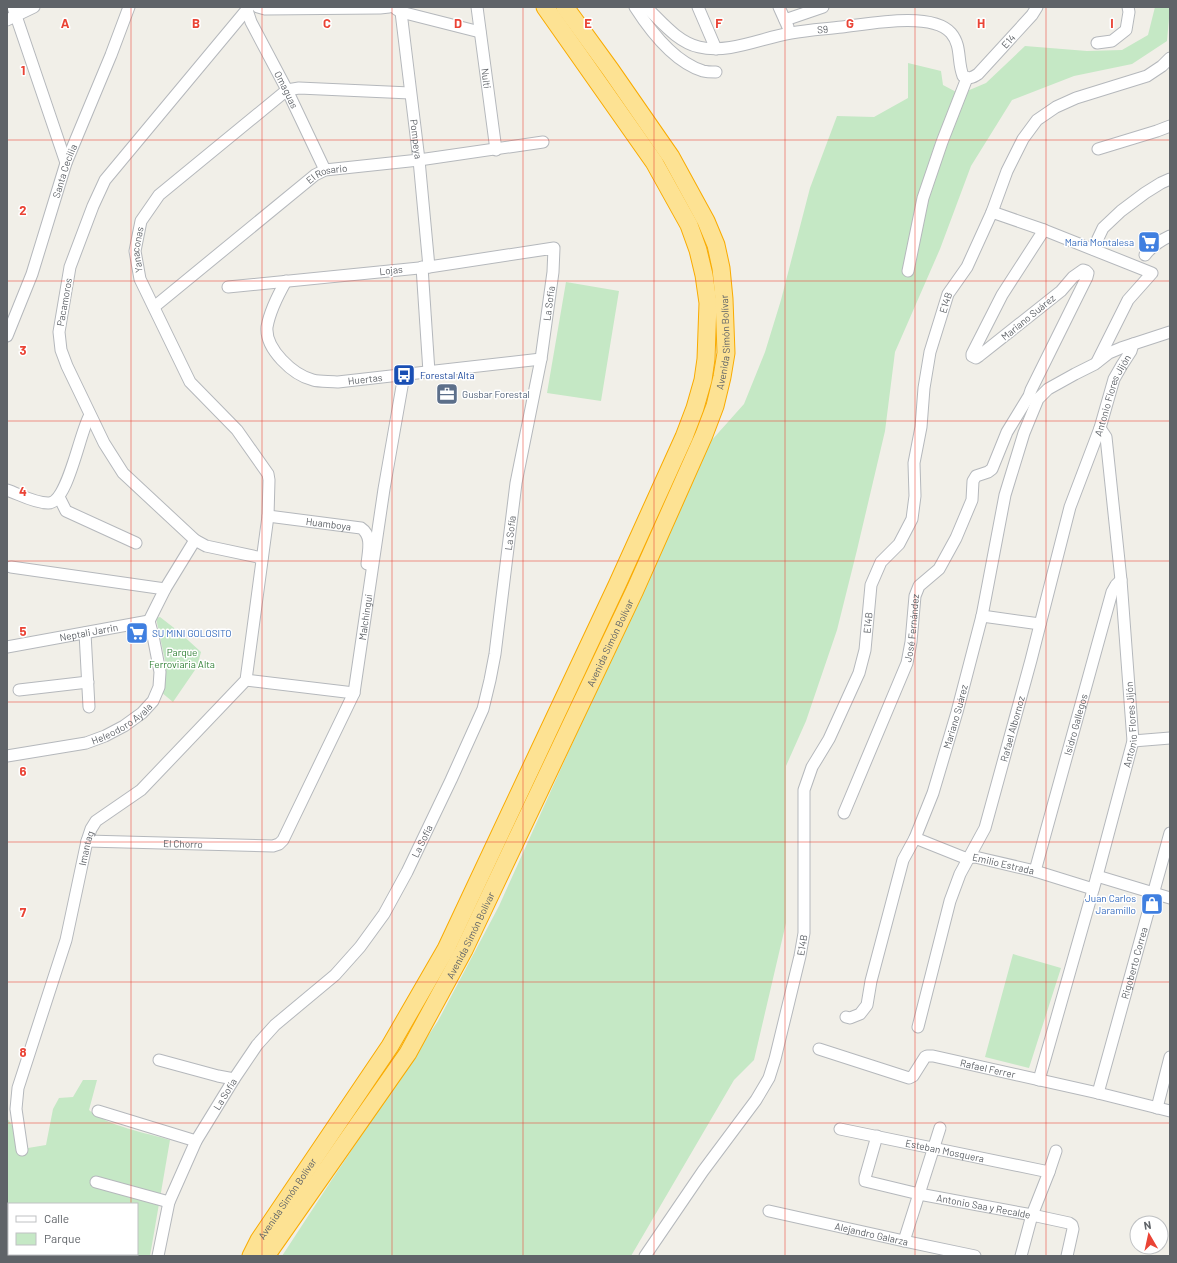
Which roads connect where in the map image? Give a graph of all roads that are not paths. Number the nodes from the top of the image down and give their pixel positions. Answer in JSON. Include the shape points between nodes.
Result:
{"nodes":[{"id":1,"x":34,"y":7,"type":"edge"},
{"id":2,"x":129,"y":7,"type":"edge"},
{"id":3,"x":258,"y":7,"type":"edge"},
{"id":4,"x":389,"y":7,"type":"edge"},
{"id":5,"x":477,"y":7,"type":"edge"},
{"id":6,"x":545,"y":7,"type":"edge"},
{"id":7,"x":565,"y":7,"type":"edge"},
{"id":8,"x":635,"y":7,"type":"edge"},
{"id":9,"x":646,"y":7,"type":"edge"},
{"id":10,"x":698,"y":7,"type":"edge"},
{"id":11,"x":780,"y":7,"type":"edge"},
{"id":12,"x":823,"y":7,"type":"edge"},
{"id":13,"x":1037,"y":7,"type":"edge"},
{"id":14,"x":1128,"y":7,"type":"edge"},
{"id":15,"x":248,"y":8,"type":"edge"},
{"id":16,"x":398,"y":9,"type":"edge"},
{"id":17,"x":12,"y":14,"type":"edge"},
{"id":18,"x":785,"y":20,"type":"junction"},
{"id":19,"x":480,"y":32,"type":"junction"},
{"id":20,"x":790,"y":33,"type":"junction"},
{"id":21,"x":1098,"y":43,"type":"dead end"},
{"id":22,"x":716,"y":49,"type":"junction"},
{"id":23,"x":1170,"y":58,"type":"edge"},
{"id":24,"x":716,"y":72,"type":"dead end"},
{"id":25,"x":967,"y":78,"type":"junction"},
{"id":26,"x":287,"y":90,"type":"junction"},
{"id":27,"x":410,"y":93,"type":"junction"},
{"id":28,"x":1170,"y":126,"type":"edge"},
{"id":29,"x":543,"y":142,"type":"dead end"},
{"id":30,"x":1098,"y":149,"type":"dead end"},
{"id":31,"x":496,"y":150,"type":"junction"},
{"id":32,"x":419,"y":160,"type":"junction"},
{"id":33,"x":66,"y":163,"type":"junction"},
{"id":34,"x":325,"y":170,"type":"junction"},
{"id":35,"x":1170,"y":179,"type":"edge"},
{"id":36,"x":992,"y":212,"type":"junction"},
{"id":37,"x":1044,"y":230,"type":"junction"},
{"id":38,"x":1170,"y":236,"type":"edge"},
{"id":39,"x":554,"y":248,"type":"joint"},
{"id":40,"x":1093,"y":249,"type":"junction"},
{"id":41,"x":1145,"y":255,"type":"dead end"},
{"id":42,"x":425,"y":267,"type":"junction"},
{"id":43,"x":908,"y":271,"type":"dead end"},
{"id":44,"x":286,"y":281,"type":"junction"},
{"id":45,"x":228,"y":287,"type":"dead end"},
{"id":46,"x":154,"y":306,"type":"junction"},
{"id":47,"x":1170,"y":332,"type":"edge"},
{"id":48,"x":7,"y":336,"type":"edge"},
{"id":49,"x":1133,"y":344,"type":"junction"},
{"id":50,"x":541,"y":359,"type":"junction"},
{"id":51,"x":1095,"y":364,"type":"junction"},
{"id":52,"x":429,"y":372,"type":"junction"},
{"id":53,"x":404,"y":375,"type":"junction"},
{"id":54,"x":1033,"y":398,"type":"junction"},
{"id":55,"x":90,"y":415,"type":"junction"},
{"id":56,"x":1100,"y":428,"type":"junction"},
{"id":57,"x":7,"y":490,"type":"edge"},
{"id":58,"x":59,"y":497,"type":"junction"},
{"id":59,"x":268,"y":516,"type":"junction"},
{"id":60,"x":195,"y":540,"type":"junction"},
{"id":61,"x":136,"y":543,"type":"dead end"},
{"id":62,"x":262,"y":558,"type":"junction"},
{"id":63,"x":12,"y":567,"type":"dead end"},
{"id":64,"x":372,"y":575,"type":"junction"},
{"id":65,"x":1121,"y":580,"type":"junction"},
{"id":66,"x":165,"y":589,"type":"junction"},
{"id":67,"x":982,"y":616,"type":"junction"},
{"id":68,"x":148,"y":621,"type":"junction"},
{"id":69,"x":1040,"y":624,"type":"junction"},
{"id":70,"x":86,"y":633,"type":"junction"},
{"id":71,"x":7,"y":647,"type":"edge"},
{"id":72,"x":246,"y":680,"type":"junction"},
{"id":73,"x":88,"y":682,"type":"junction"},
{"id":74,"x":19,"y":690,"type":"dead end"},
{"id":75,"x":354,"y":693,"type":"junction"},
{"id":76,"x":89,"y":707,"type":"dead end"},
{"id":77,"x":1170,"y":738,"type":"edge"},
{"id":78,"x":1133,"y":741,"type":"junction"},
{"id":79,"x":7,"y":756,"type":"edge"},
{"id":80,"x":844,"y":813,"type":"dead end"},
{"id":81,"x":1170,"y":833,"type":"edge"},
{"id":82,"x":915,"y":838,"type":"junction"},
{"id":83,"x":87,"y":841,"type":"junction"},
{"id":84,"x":279,"y":844,"type":"joint"},
{"id":85,"x":970,"y":857,"type":"junction"},
{"id":86,"x":1035,"y":871,"type":"junction"},
{"id":87,"x":1097,"y":876,"type":"junction"},
{"id":88,"x":1093,"y":889,"type":"junction"},
{"id":89,"x":1153,"y":893,"type":"junction"},
{"id":90,"x":1170,"y":898,"type":"edge"},
{"id":91,"x":846,"y":1017,"type":"dead end"},
{"id":92,"x":918,"y":1027,"type":"dead end"},
{"id":93,"x":819,"y":1049,"type":"dead end"},
{"id":94,"x":1170,"y":1057,"type":"edge"},
{"id":95,"x":159,"y":1060,"type":"dead end"},
{"id":96,"x":234,"y":1079,"type":"junction"},
{"id":97,"x":1039,"y":1080,"type":"junction"},
{"id":98,"x":1098,"y":1093,"type":"junction"},
{"id":99,"x":1157,"y":1108,"type":"junction"},
{"id":100,"x":98,"y":1111,"type":"dead end"},
{"id":101,"x":1170,"y":1111,"type":"edge"},
{"id":102,"x":940,"y":1128,"type":"dead end"},
{"id":103,"x":840,"y":1129,"type":"dead end"},
{"id":104,"x":877,"y":1136,"type":"junction"},
{"id":105,"x":196,"y":1141,"type":"junction"},
{"id":106,"x":934,"y":1148,"type":"junction"},
{"id":107,"x":22,"y":1150,"type":"dead end"},
{"id":108,"x":1056,"y":1151,"type":"dead end"},
{"id":109,"x":1050,"y":1172,"type":"junction"},
{"id":110,"x":96,"y":1182,"type":"dead end"},
{"id":111,"x":918,"y":1194,"type":"junction"},
{"id":112,"x":169,"y":1202,"type":"junction"},
{"id":113,"x":769,"y":1211,"type":"dead end"},
{"id":114,"x":1032,"y":1215,"type":"junction"},
{"id":115,"x":904,"y":1241,"type":"junction"},
{"id":116,"x":158,"y":1256,"type":"edge"},
{"id":117,"x":251,"y":1256,"type":"edge"},
{"id":118,"x":266,"y":1256,"type":"edge"},
{"id":119,"x":645,"y":1256,"type":"edge"},
{"id":120,"x":975,"y":1256,"type":"edge"},
{"id":121,"x":1021,"y":1256,"type":"edge"},
{"id":122,"x":1067,"y":1256,"type":"edge"}],
"edges":[{"from":1,"to":17,"type":"street"},
{"from":2,"to":33,"type":"street","name":"Santa Cecilia"},
{"from":3,"to":4,"type":"street","via":[[310,10]]},
{"from":5,"to":19,"type":"street","name":"Nulti"},
{"from":6,"to":117,"type":"highway","name":"Avenida Simón Bolívar","via":[[654,162],[689,225],[698,250],[708,303],[703,380],[684,437],[446,948],[390,1046],[259,1240]]},
{"from":7,"to":118,"type":"highway","name":"Avenida Simón Bolívar","via":[[671,157],[706,221],[716,245],[721,268],[726,353],[722,377],[704,435],[635,590],[464,950],[408,1053]]},
{"from":8,"to":24,"type":"street","via":[[648,27],[676,56],[704,72]]},
{"from":9,"to":22,"type":"street","name":"S9","via":[[677,37],[699,47]]},
{"from":10,"to":22,"type":"street"},
{"from":11,"to":18,"type":"street"},
{"from":12,"to":18,"type":"street"},
{"from":13,"to":25,"type":"street","name":"E14","via":[[1032,16],[978,74]]},
{"from":14,"to":21,"type":"street","via":[[1126,30],[1112,41]]},
{"from":15,"to":26,"type":"street","name":"Omaguas","via":[[251,22]]},
{"from":15,"to":55,"type":"street","name":"Pacamoros","via":[[114,168],[105,180],[93,206],[70,267],[59,332],[63,356]]},
{"from":16,"to":19,"type":"street"},
{"from":16,"to":27,"type":"street","name":"Pompeya"},
{"from":17,"to":33,"type":"street"},
{"from":18,"to":20,"type":"street"},
{"from":19,"to":31,"type":"street","name":"Nulti"},
{"from":20,"to":22,"type":"street","name":"S9"},
{"from":20,"to":25,"type":"street","name":"S9","via":[[896,20],[922,21],[942,26],[957,43],[960,70]]},
{"from":23,"to":36,"type":"street","name":"E14B","via":[[1147,76],[1076,98],[1037,120],[1023,139],[1007,171]]},
{"from":25,"to":43,"type":"street","via":[[924,198]]},
{"from":26,"to":27,"type":"street","via":[[299,88]]},
{"from":26,"to":34,"type":"street","name":"Omaguas"},
{"from":26,"to":46,"type":"street","name":"Yanaconas","via":[[159,195],[141,220],[136,252],[140,279]]},
{"from":27,"to":32,"type":"street","name":"Pompeya"},
{"from":28,"to":30,"type":"street"},
{"from":29,"to":31,"type":"street","name":"El Rosario"},
{"from":31,"to":32,"type":"street","name":"El Rosario"},
{"from":32,"to":34,"type":"street","name":"El Rosario"},
{"from":32,"to":42,"type":"street","name":"Pompeya"},
{"from":33,"to":48,"type":"street","name":"Santa Cecilia","via":[[32,274]]},
{"from":34,"to":46,"type":"street","name":"El Rosario","via":[[314,175]]},
{"from":35,"to":40,"type":"street","via":[[1121,211],[1103,228]]},
{"from":36,"to":37,"type":"street"},
{"from":36,"to":119,"type":"street","name":"E14B","via":[[967,267],[948,294],[930,352],[914,463],[915,496],[912,519],[899,544],[881,562],[871,585],[865,650],[859,673],[829,739],[812,767],[804,790],[804,933],[769,1078]]},
{"from":37,"to":40,"type":"street"},
{"from":37,"to":54,"type":"street","name":"Mariano Suárez","via":[[1002,295],[972,354],[974,358],[979,356],[1061,291],[1073,277],[1086,270],[1087,278],[1031,390]]},
{"from":38,"to":41,"type":"street","via":[[1152,246]]},
{"from":39,"to":42,"type":"street","name":"Lojas"},
{"from":39,"to":50,"type":"street","name":"La Sofia"},
{"from":40,"to":51,"type":"street","via":[[1152,273],[1128,300]]},
{"from":42,"to":44,"type":"street","name":"Lojas"},
{"from":42,"to":52,"type":"street","name":"Pompeya"},
{"from":44,"to":45,"type":"street","name":"Lojas"},
{"from":44,"to":53,"type":"street","name":"Huertas","via":[[274,303],[267,327],[268,338],[274,350],[289,368],[312,380],[338,382]]},
{"from":46,"to":59,"type":"street","name":"Yanaconas","via":[[190,382],[237,430],[268,474]]},
{"from":47,"to":49,"type":"street","name":"José Fernández"},
{"from":49,"to":51,"type":"street","name":"José Fernández","via":[[1109,353]]},
{"from":49,"to":56,"type":"street","name":"Antonio Flores Jijón","via":[[1114,379]]},
{"from":50,"to":52,"type":"street","name":"Huertas"},
{"from":50,"to":96,"type":"street","name":"La Sofía","via":[[516,483],[495,654],[482,709],[451,780],[384,914],[335,975],[275,1026]]},
{"from":51,"to":54,"type":"street","name":"José Fernández"},
{"from":52,"to":53,"type":"street","name":"Huertas"},
{"from":53,"to":64,"type":"street","name":"Malchingui"},
{"from":54,"to":67,"type":"street","name":"Mariano Suárez","via":[[1005,495]]},
{"from":54,"to":80,"type":"street","name":"José Fernández","via":[[1007,432],[992,469],[976,476],[972,481],[972,500],[948,555],[939,569],[919,586],[915,596],[908,663]]},
{"from":55,"to":58,"type":"street"},
{"from":55,"to":60,"type":"street","name":"Pacamoros","via":[[104,444],[123,472]]},
{"from":56,"to":65,"type":"street","name":"Antonio Flores Jijón","via":[[1106,437]]},
{"from":56,"to":69,"type":"street","name":"Rafael Albornoz","via":[[1070,506]]},
{"from":57,"to":58,"type":"street","via":[[49,504]]},
{"from":58,"to":61,"type":"street","via":[[66,512]]},
{"from":59,"to":62,"type":"street","name":"Yanaconas"},
{"from":59,"to":64,"type":"street","name":"Huamboya","via":[[362,528],[369,537],[367,566],[368,572]]},
{"from":60,"to":62,"type":"street","name":"Pacamoros","via":[[206,546]]},
{"from":60,"to":66,"type":"street"},
{"from":62,"to":72,"type":"street"},
{"from":63,"to":66,"type":"street"},
{"from":64,"to":75,"type":"street","name":"Malchingui"},
{"from":65,"to":78,"type":"street","name":"Antonio Flores Jijón"},
{"from":65,"to":86,"type":"street","name":"Isidro Gallegos","via":[[1112,592]]},
{"from":66,"to":68,"type":"street"},
{"from":67,"to":69,"type":"street"},
{"from":67,"to":82,"type":"street","name":"Mariano Suárez","via":[[933,793]]},
{"from":68,"to":70,"type":"street","name":"Neptali Jarrin"},
{"from":68,"to":79,"type":"street","name":"Heleodoro Ayala","via":[[160,672],[159,687],[153,701],[142,713],[124,726],[86,743]]},
{"from":69,"to":85,"type":"street","name":"Rafael Albornoz","via":[[985,828]]},
{"from":70,"to":71,"type":"street","name":"Neptali Jarrin"},
{"from":70,"to":73,"type":"street"},
{"from":72,"to":75,"type":"street"},
{"from":72,"to":83,"type":"street","name":"Imantag","via":[[141,790],[96,821]]},
{"from":73,"to":74,"type":"street"},
{"from":73,"to":76,"type":"street"},
{"from":75,"to":84,"type":"street","name":"Malchingui"},
{"from":77,"to":78,"type":"street"},
{"from":78,"to":87,"type":"street","name":"Antonio Flores Jijón"},
{"from":81,"to":89,"type":"street","name":"Rigoberto Correa"},
{"from":82,"to":85,"type":"street","name":"Emilio Estrada","via":[[965,858]]},
{"from":82,"to":91,"type":"street","name":"Mariano Suárez","via":[[903,860],[866,1005],[860,1014]]},
{"from":83,"to":84,"type":"street","name":"El Chorro","via":[[273,846]]},
{"from":83,"to":107,"type":"street","name":"Imantag","via":[[66,940],[18,1088],[16,1109]]},
{"from":85,"to":86,"type":"street","name":"Emilio Estrada"},
{"from":85,"to":92,"type":"street","name":"Rafael Albornoz","via":[[960,874],[950,901]]},
{"from":86,"to":88,"type":"street","name":"Emilio Estrada"},
{"from":87,"to":88,"type":"street","name":"Antonio Flores Jijón"},
{"from":87,"to":89,"type":"street"},
{"from":88,"to":97,"type":"street","name":"Antonio Flores Jijón"},
{"from":89,"to":90,"type":"street"},
{"from":89,"to":98,"type":"street","name":"Rigoberto Correa"},
{"from":93,"to":97,"type":"street","name":"Rafael Ferrer","via":[[909,1078],[925,1057],[930,1055]]},
{"from":94,"to":99,"type":"street"},
{"from":95,"to":96,"type":"street"},
{"from":96,"to":105,"type":"street","name":"La Sofía"},
{"from":97,"to":98,"type":"street","name":"Rafael Ferrer"},
{"from":98,"to":99,"type":"street","name":"Rafael Ferrer"},
{"from":99,"to":101,"type":"street","name":"Rafael Ferrer"},
{"from":100,"to":105,"type":"street"},
{"from":102,"to":106,"type":"street"},
{"from":103,"to":104,"type":"street","name":"Esteban Mosquera"},
{"from":104,"to":106,"type":"street","name":"Esteban Mosquera"},
{"from":104,"to":111,"type":"street","name":"Antonio Saa y Recalde","via":[[865,1181]]},
{"from":105,"to":112,"type":"street","name":"La Sofía"},
{"from":106,"to":109,"type":"street","name":"Esteban Mosquera"},
{"from":106,"to":111,"type":"street"},
{"from":108,"to":109,"type":"street"},
{"from":109,"to":114,"type":"street"},
{"from":110,"to":112,"type":"street"},
{"from":111,"to":114,"type":"street","name":"Antonio Saa y Recalde"},
{"from":111,"to":115,"type":"street"},
{"from":112,"to":116,"type":"street","name":"La Sofía"},
{"from":113,"to":115,"type":"street","name":"Alejandro Galarza"},
{"from":114,"to":121,"type":"street"},
{"from":114,"to":122,"type":"street","name":"Antonio Saa y Recalde","via":[[1072,1225]]},
{"from":115,"to":120,"type":"street","name":"Alejandro Galarza"}]}
